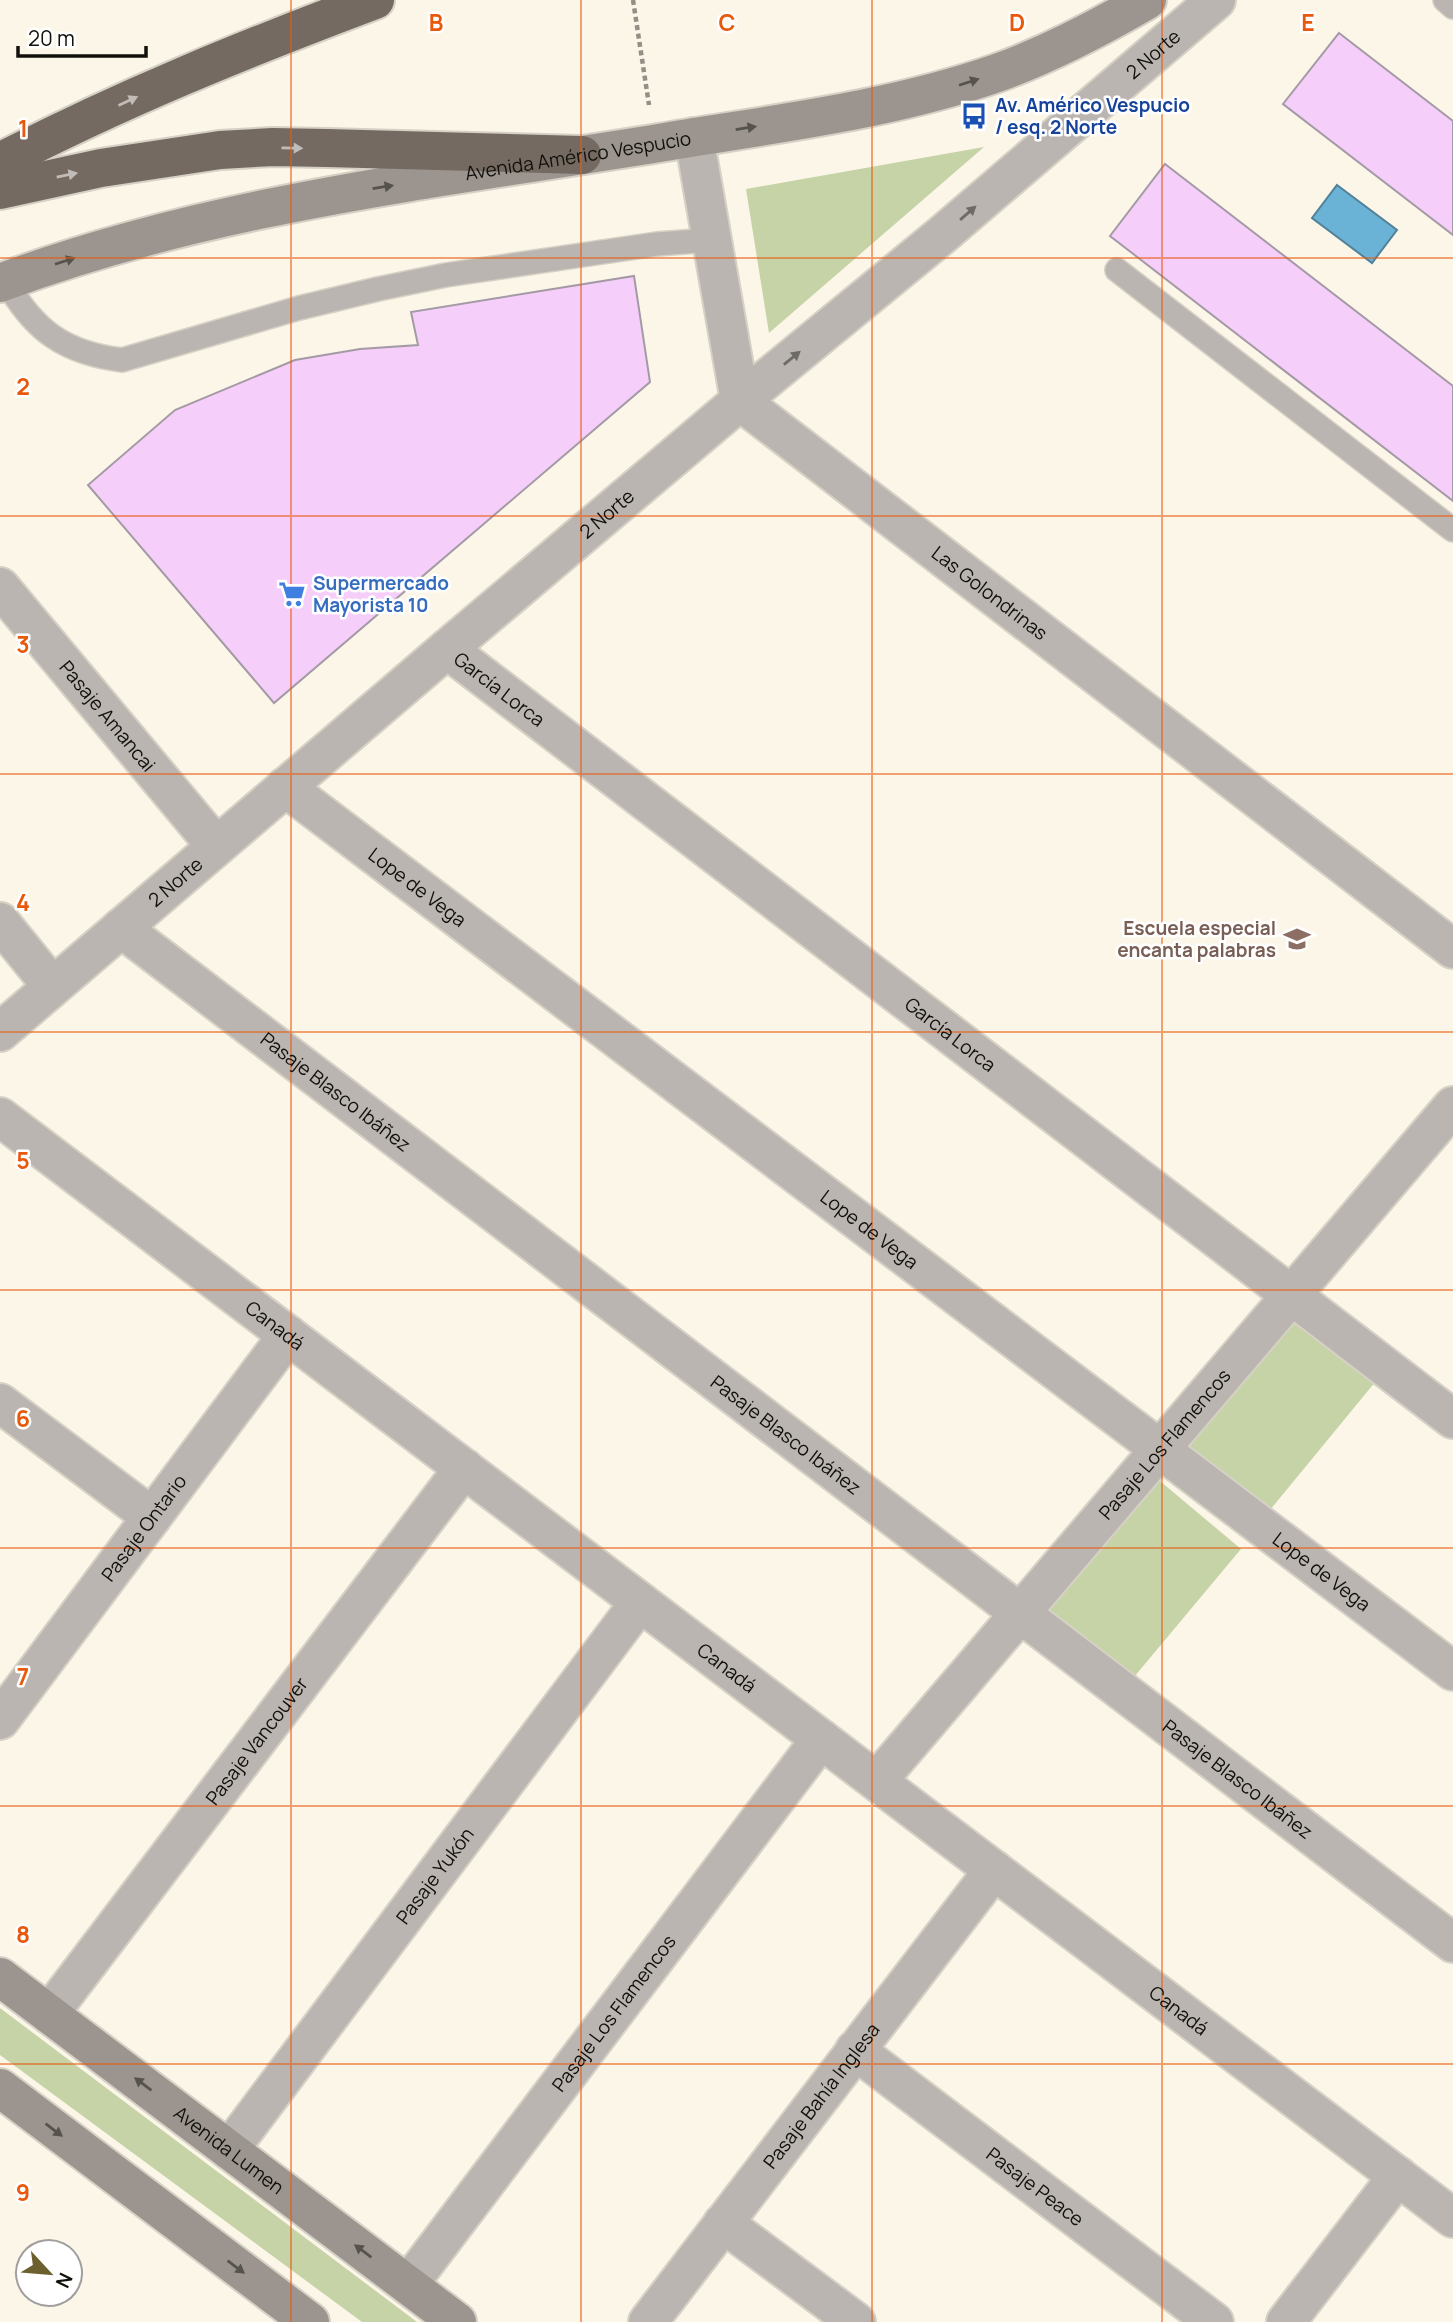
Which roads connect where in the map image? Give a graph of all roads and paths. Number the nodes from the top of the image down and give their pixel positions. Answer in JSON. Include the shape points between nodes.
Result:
{"nodes":[{"id":1,"x":374,"y":0,"type":"edge"},
{"id":2,"x":632,"y":0,"type":"edge"},
{"id":3,"x":1147,"y":0,"type":"edge"},
{"id":4,"x":1216,"y":0,"type":"edge"},
{"id":5,"x":1445,"y":0,"type":"edge"},
{"id":6,"x":1453,"y":7,"type":"edge"},
{"id":7,"x":694,"y":137,"type":"junction"},
{"id":8,"x":650,"y":144,"type":"junction"},
{"id":9,"x":582,"y":155,"type":"junction"},
{"id":10,"x":0,"y":162,"type":"edge"},
{"id":11,"x":0,"y":190,"type":"edge"},
{"id":12,"x":712,"y":240,"type":"junction"},
{"id":13,"x":1117,"y":270,"type":"dead end"},
{"id":14,"x":3,"y":282,"type":"edge"},
{"id":15,"x":740,"y":401,"type":"junction"},
{"id":16,"x":1453,"y":530,"type":"edge"},
{"id":17,"x":0,"y":587,"type":"edge"},
{"id":18,"x":447,"y":649,"type":"junction"},
{"id":19,"x":285,"y":787,"type":"junction"},
{"id":20,"x":216,"y":846,"type":"junction"},
{"id":21,"x":0,"y":922,"type":"edge"},
{"id":22,"x":121,"y":928,"type":"junction"},
{"id":23,"x":1453,"y":949,"type":"edge"},
{"id":24,"x":52,"y":986,"type":"junction"},
{"id":25,"x":0,"y":1032,"type":"edge"},
{"id":26,"x":1453,"y":1106,"type":"edge"},
{"id":27,"x":0,"y":1117,"type":"edge"},
{"id":28,"x":1293,"y":1295,"type":"junction"},
{"id":29,"x":288,"y":1335,"type":"junction"},
{"id":30,"x":0,"y":1403,"type":"edge"},
{"id":31,"x":1453,"y":1419,"type":"edge"},
{"id":32,"x":1160,"y":1449,"type":"junction"},
{"id":33,"x":464,"y":1468,"type":"junction"},
{"id":34,"x":152,"y":1517,"type":"junction"},
{"id":35,"x":640,"y":1602,"type":"junction"},
{"id":36,"x":1020,"y":1613,"type":"junction"},
{"id":37,"x":1453,"y":1671,"type":"edge"},
{"id":38,"x":5,"y":1702,"type":"edge"},
{"id":39,"x":821,"y":1740,"type":"junction"},
{"id":40,"x":877,"y":1781,"type":"junction"},
{"id":41,"x":995,"y":1870,"type":"junction"},
{"id":42,"x":1453,"y":1943,"type":"edge"},
{"id":43,"x":0,"y":1976,"type":"edge"},
{"id":44,"x":50,"y":2014,"type":"junction"},
{"id":45,"x":855,"y":2050,"type":"junction"},
{"id":46,"x":0,"y":2089,"type":"edge"},
{"id":47,"x":229,"y":2150,"type":"junction"},
{"id":48,"x":1398,"y":2176,"type":"junction"},
{"id":49,"x":1453,"y":2218,"type":"edge"},
{"id":50,"x":723,"y":2223,"type":"junction"},
{"id":51,"x":408,"y":2285,"type":"junction"},
{"id":52,"x":310,"y":2322,"type":"edge"},
{"id":53,"x":457,"y":2322,"type":"edge"},
{"id":54,"x":648,"y":2322,"type":"edge"},
{"id":55,"x":856,"y":2322,"type":"edge"},
{"id":56,"x":1214,"y":2322,"type":"edge"},
{"id":57,"x":1286,"y":2322,"type":"edge"}],
"edges":[{"from":10,"to":1,"type":"highway","one_way":true,"via":[[159,87]]},
{"from":2,"to":8,"type":"path","via":[[652,118]]},
{"from":7,"to":3,"type":"main road","name":"Avenida Américo Vespucio","one_way":true,"via":[[870,108],[959,86],[1047,53]]},
{"from":15,"to":4,"type":"street","name":"2 Norte","one_way":true},
{"from":5,"to":6,"type":"lane"},
{"from":7,"to":8,"type":"main road","name":"Avenida Américo Vespucio"},
{"from":7,"to":12,"type":"street"},
{"from":8,"to":9,"type":"main road","name":"Avenida Américo Vespucio"},
{"from":11,"to":9,"type":"highway","one_way":true,"via":[[101,168],[233,149]]},
{"from":14,"to":9,"type":"main road","name":"Avenida Américo Vespucio","one_way":true,"via":[[88,253],[232,215]]},
{"from":12,"to":14,"type":"lane","via":[[446,275],[299,308],[122,360],[77,351],[56,341],[35,324]]},
{"from":12,"to":15,"type":"street"},
{"from":13,"to":16,"type":"lane"},
{"from":15,"to":18,"type":"street","name":"2 Norte"},
{"from":15,"to":23,"type":"street","name":"Las Golondrinas"},
{"from":17,"to":20,"type":"street","name":"Pasaje Amancai"},
{"from":18,"to":19,"type":"street","name":"2 Norte"},
{"from":18,"to":28,"type":"street","name":"García Lorca"},
{"from":19,"to":20,"type":"street","name":"2 Norte"},
{"from":19,"to":32,"type":"street","name":"Lope de Vega"},
{"from":20,"to":22,"type":"street","name":"2 Norte"},
{"from":21,"to":24,"type":"street"},
{"from":22,"to":24,"type":"street","name":"2 Norte"},
{"from":22,"to":36,"type":"street","name":"Pasaje Blasco Ibáñez"},
{"from":24,"to":25,"type":"street","name":"2 Norte"},
{"from":26,"to":28,"type":"street","name":"Pasaje Los Flamencos"},
{"from":27,"to":29,"type":"street","name":"Canadá"},
{"from":28,"to":31,"type":"street","name":"García Lorca"},
{"from":28,"to":32,"type":"street","name":"Pasaje Los Flamencos"},
{"from":29,"to":33,"type":"street","name":"Canadá"},
{"from":29,"to":34,"type":"street","name":"Pasaje Ontario"},
{"from":30,"to":34,"type":"street"},
{"from":32,"to":36,"type":"street","name":"Pasaje Los Flamencos"},
{"from":32,"to":37,"type":"street","name":"Lope de Vega"},
{"from":33,"to":35,"type":"street","name":"Canadá"},
{"from":33,"to":44,"type":"street","name":"Pasaje Vancouver"},
{"from":34,"to":38,"type":"street","name":"Pasaje Ontario"},
{"from":35,"to":39,"type":"street","name":"Canadá"},
{"from":35,"to":47,"type":"street","name":"Pasaje Yukón"},
{"from":36,"to":40,"type":"street","name":"Pasaje Los Flamencos"},
{"from":36,"to":42,"type":"street","name":"Pasaje Blasco Ibáñez"},
{"from":39,"to":40,"type":"street","name":"Canadá"},
{"from":39,"to":51,"type":"street","name":"Pasaje Los Flamencos"},
{"from":40,"to":41,"type":"street","name":"Canadá"},
{"from":41,"to":45,"type":"street","name":"Pasaje Bahía Inglesa"},
{"from":41,"to":48,"type":"street","name":"Canadá"},
{"from":43,"to":44,"type":"main road","name":"Avenida Lumen"},
{"from":47,"to":44,"type":"main road","name":"Avenida Lumen","one_way":true},
{"from":45,"to":50,"type":"street","name":"Pasaje Bahía Inglesa"},
{"from":45,"to":56,"type":"street","name":"Pasaje Peace"},
{"from":46,"to":52,"type":"main road","one_way":true},
{"from":51,"to":47,"type":"main road","name":"Avenida Lumen","one_way":true},
{"from":48,"to":49,"type":"street","name":"Canadá"},
{"from":48,"to":57,"type":"street"},
{"from":50,"to":54,"type":"street","name":"Pasaje Bahía Inglesa"},
{"from":50,"to":55,"type":"street"},
{"from":51,"to":53,"type":"main road","name":"Avenida Lumen"}]}
